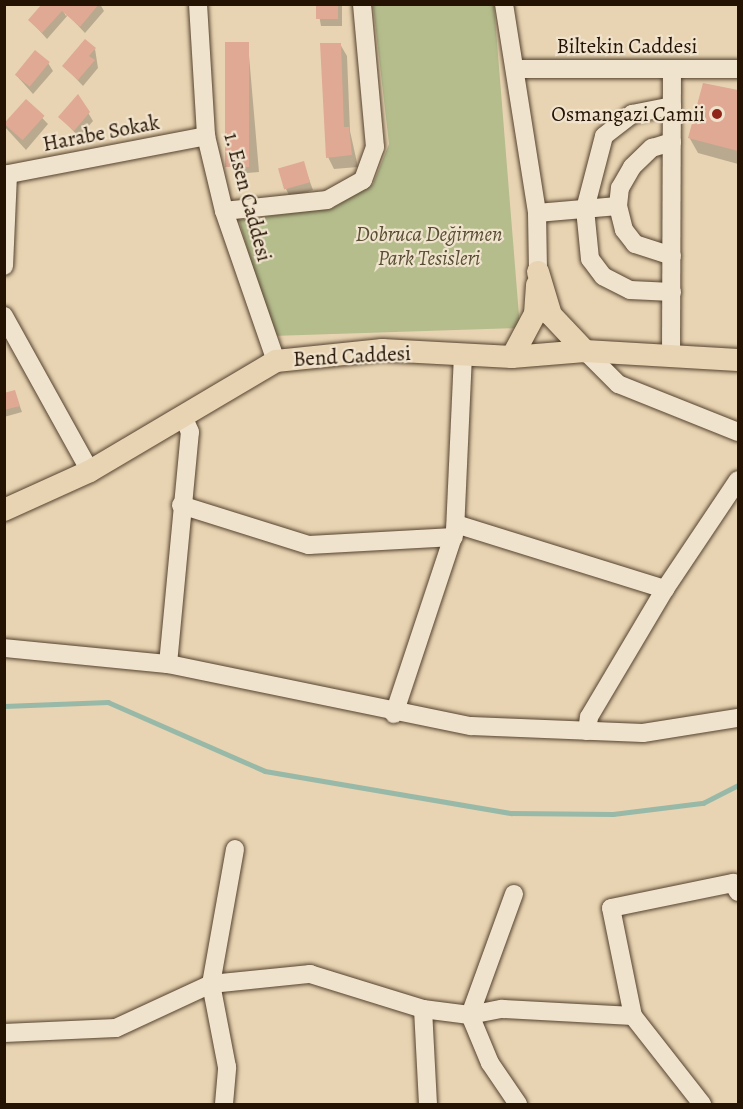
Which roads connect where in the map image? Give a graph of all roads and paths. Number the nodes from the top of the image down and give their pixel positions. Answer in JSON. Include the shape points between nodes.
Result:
{"nodes":[{"id":1,"x":198,"y":4,"type":"edge"},
{"id":2,"x":362,"y":4,"type":"edge"},
{"id":3,"x":504,"y":4,"type":"edge"},
{"id":4,"x":515,"y":69,"type":"junction"},
{"id":5,"x":672,"y":69,"type":"junction"},
{"id":6,"x":738,"y":69,"type":"edge"},
{"id":7,"x":672,"y":106,"type":"junction"},
{"id":8,"x":206,"y":136,"type":"junction"},
{"id":9,"x":672,"y":142,"type":"junction"},
{"id":10,"x":6,"y":175,"type":"edge"},
{"id":11,"x":618,"y":206,"type":"junction"},
{"id":12,"x":585,"y":209,"type":"junction"},
{"id":13,"x":224,"y":211,"type":"junction"},
{"id":14,"x":537,"y":213,"type":"junction"},
{"id":15,"x":672,"y":256,"type":"junction"},
{"id":16,"x":4,"y":266,"type":"edge"},
{"id":17,"x":538,"y":272,"type":"junction"},
{"id":18,"x":672,"y":292,"type":"junction"},
{"id":19,"x":4,"y":316,"type":"edge"},
{"id":20,"x":585,"y":351,"type":"junction"},
{"id":21,"x":463,"y":354,"type":"junction"},
{"id":22,"x":671,"y":355,"type":"junction"},
{"id":23,"x":512,"y":357,"type":"junction"},
{"id":24,"x":738,"y":360,"type":"edge"},
{"id":25,"x":276,"y":361,"type":"junction"},
{"id":26,"x":183,"y":416,"type":"junction"},
{"id":27,"x":738,"y":432,"type":"edge"},
{"id":28,"x":90,"y":471,"type":"junction"},
{"id":29,"x":738,"y":480,"type":"edge"},
{"id":30,"x":182,"y":505,"type":"junction"},
{"id":31,"x":4,"y":510,"type":"edge"},
{"id":32,"x":4,"y":528,"type":"edge"},
{"id":33,"x":455,"y":531,"type":"junction"},
{"id":34,"x":665,"y":589,"type":"junction"},
{"id":35,"x":4,"y":648,"type":"edge"},
{"id":36,"x":168,"y":664,"type":"junction"},
{"id":37,"x":393,"y":714,"type":"junction"},
{"id":38,"x":738,"y":718,"type":"edge"},
{"id":39,"x":587,"y":731,"type":"junction"},
{"id":40,"x":235,"y":849,"type":"dead end"},
{"id":41,"x":738,"y":892,"type":"edge"},
{"id":42,"x":514,"y":894,"type":"dead end"},
{"id":43,"x":211,"y":984,"type":"junction"},
{"id":44,"x":423,"y":1009,"type":"junction"},
{"id":45,"x":470,"y":1015,"type":"junction"},
{"id":46,"x":633,"y":1016,"type":"junction"},
{"id":47,"x":4,"y":1033,"type":"edge"},
{"id":48,"x":224,"y":1104,"type":"edge"},
{"id":49,"x":428,"y":1104,"type":"edge"},
{"id":50,"x":518,"y":1104,"type":"edge"},
{"id":51,"x":702,"y":1104,"type":"edge"}],
"edges":[{"from":1,"to":8,"type":"street","name":"1. Esen Caddesi"},
{"from":2,"to":13,"type":"street","via":[[375,147],[363,180],[327,200]]},
{"from":3,"to":4,"type":"street"},
{"from":4,"to":5,"type":"street","name":"Biltekin Caddesi"},
{"from":4,"to":14,"type":"street"},
{"from":5,"to":6,"type":"street","name":"Biltekin Caddesi"},
{"from":5,"to":7,"type":"street"},
{"from":7,"to":9,"type":"street"},
{"from":7,"to":12,"type":"street","via":[[632,114],[604,136]]},
{"from":8,"to":10,"type":"street","name":"Harabe Sokak"},
{"from":8,"to":13,"type":"street","name":"1. Esen Caddesi"},
{"from":9,"to":11,"type":"street","via":[[652,148],[632,167],[620,188]]},
{"from":9,"to":15,"type":"street"},
{"from":10,"to":16,"type":"street"},
{"from":11,"to":12,"type":"street"},
{"from":11,"to":15,"type":"street","via":[[624,230],[635,244]]},
{"from":12,"to":14,"type":"street"},
{"from":12,"to":18,"type":"street","via":[[590,259],[603,276],[630,290]]},
{"from":13,"to":25,"type":"street","name":"1. Esen Caddesi"},
{"from":14,"to":17,"type":"street"},
{"from":15,"to":18,"type":"street"},
{"from":17,"to":20,"type":"main road","via":[[551,315]]},
{"from":17,"to":23,"type":"main road","via":[[535,314]]},
{"from":18,"to":22,"type":"street"},
{"from":19,"to":28,"type":"street"},
{"from":20,"to":22,"type":"main road","name":"Bend Caddesi"},
{"from":20,"to":23,"type":"main road","name":"Bend Caddesi"},
{"from":20,"to":27,"type":"street","via":[[618,384]]},
{"from":21,"to":23,"type":"main road","name":"Bend Caddesi"},
{"from":21,"to":25,"type":"main road","name":"Bend Caddesi","via":[[382,350]]},
{"from":21,"to":33,"type":"street"},
{"from":22,"to":24,"type":"main road","name":"Bend Caddesi"},
{"from":25,"to":26,"type":"main road","name":"Bend Caddesi"},
{"from":26,"to":28,"type":"main road","name":"Bend Caddesi"},
{"from":26,"to":30,"type":"street","via":[[190,432]]},
{"from":28,"to":31,"type":"main road","name":"Bend Caddesi"},
{"from":28,"to":32,"type":"main road"},
{"from":29,"to":34,"type":"street"},
{"from":30,"to":33,"type":"street","via":[[309,545]]},
{"from":30,"to":36,"type":"street"},
{"from":33,"to":34,"type":"street"},
{"from":33,"to":37,"type":"street"},
{"from":34,"to":39,"type":"street","via":[[589,717]]},
{"from":35,"to":36,"type":"street"},
{"from":36,"to":37,"type":"street"},
{"from":37,"to":39,"type":"street","via":[[509,730]]},
{"from":38,"to":39,"type":"street","via":[[670,731]]},
{"from":40,"to":43,"type":"street"},
{"from":41,"to":46,"type":"street","via":[[733,883],[611,908]]},
{"from":42,"to":45,"type":"street"},
{"from":43,"to":44,"type":"street","via":[[310,974]]},
{"from":43,"to":47,"type":"street","via":[[116,1028]]},
{"from":43,"to":48,"type":"street","via":[[227,1067]]},
{"from":44,"to":45,"type":"street"},
{"from":44,"to":49,"type":"street"},
{"from":45,"to":46,"type":"street","via":[[502,1009]]},
{"from":45,"to":50,"type":"street","via":[[490,1063]]},
{"from":46,"to":51,"type":"street"}]}
